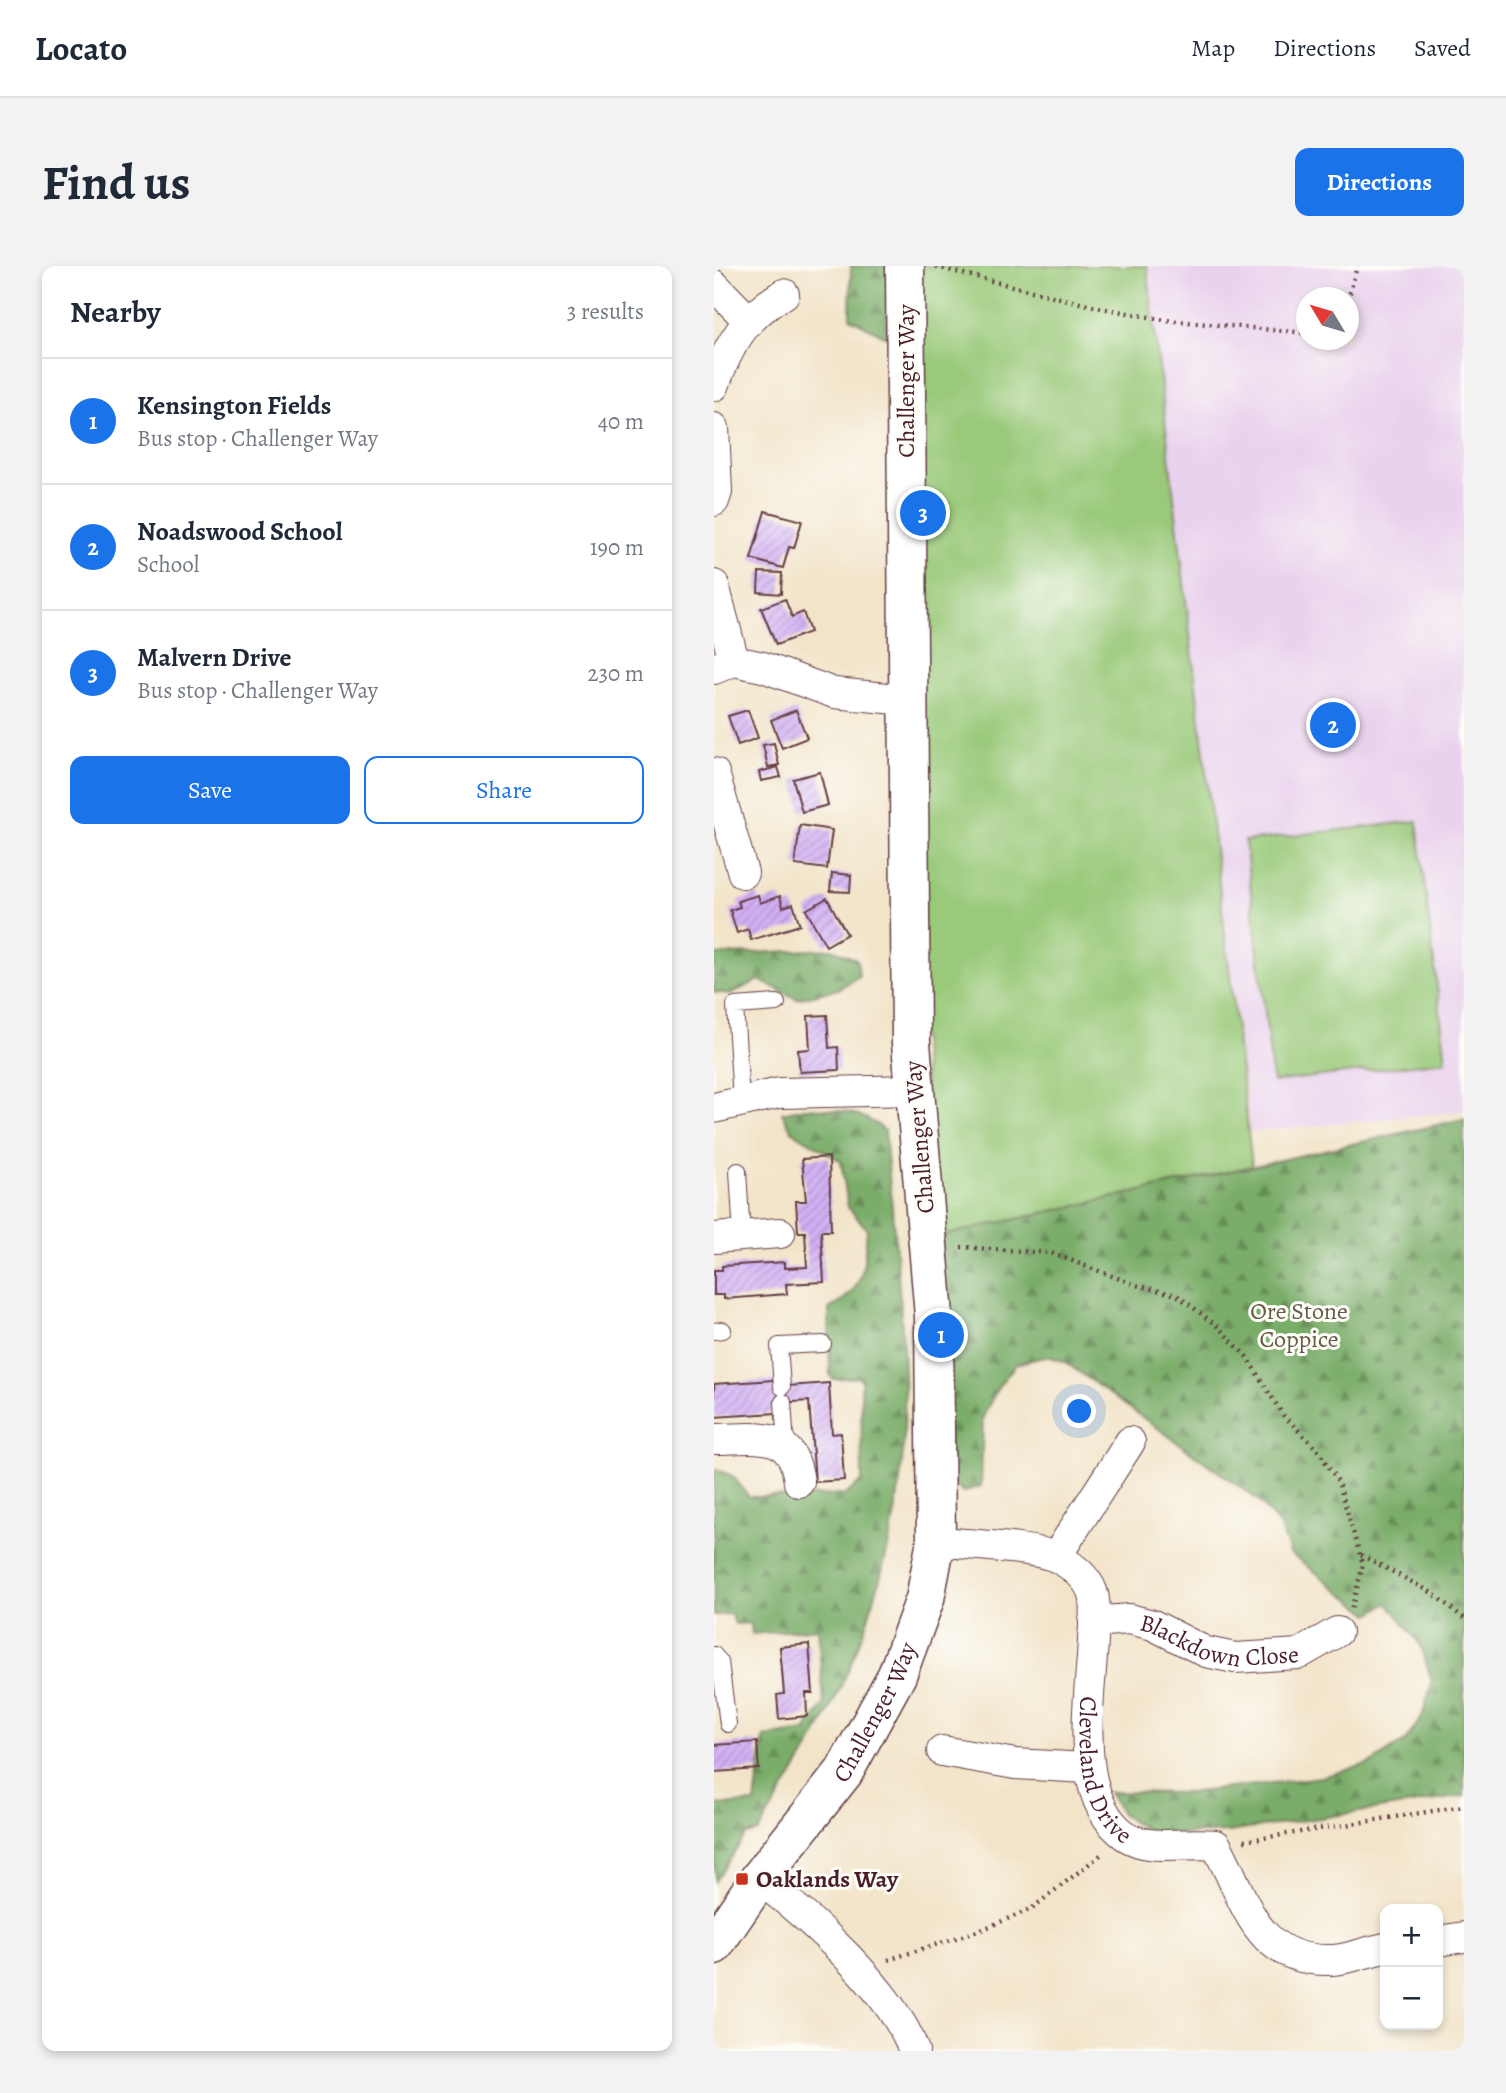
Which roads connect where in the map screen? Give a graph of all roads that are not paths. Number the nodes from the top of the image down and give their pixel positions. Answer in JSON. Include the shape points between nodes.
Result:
{"nodes":[{"id":1,"x":905,"y":266,"type":"edge"},
{"id":2,"x":714,"y":285,"type":"edge"},
{"id":3,"x":785,"y":295,"type":"dead end"},
{"id":4,"x":748,"y":320,"type":"junction"},
{"id":5,"x":714,"y":386,"type":"edge"},
{"id":6,"x":714,"y":428,"type":"edge"},
{"id":7,"x":714,"y":500,"type":"edge"},
{"id":8,"x":714,"y":585,"type":"edge"},
{"id":9,"x":724,"y":665,"type":"edge"},
{"id":10,"x":908,"y":700,"type":"junction"},
{"id":11,"x":714,"y":773,"type":"edge"},
{"id":12,"x":743,"y":873,"type":"dead end"},
{"id":13,"x":777,"y":1003,"type":"dead end"},
{"id":14,"x":915,"y":1090,"type":"junction"},
{"id":15,"x":728,"y":1104,"type":"edge"},
{"id":16,"x":738,"y":1171,"type":"dead end"},
{"id":17,"x":780,"y":1233,"type":"dead end"},
{"id":18,"x":728,"y":1237,"type":"edge"},
{"id":19,"x":823,"y":1344,"type":"dead end"},
{"id":20,"x":714,"y":1439,"type":"edge"},
{"id":21,"x":1130,"y":1442,"type":"dead end"},
{"id":22,"x":786,"y":1445,"type":"junction"},
{"id":23,"x":799,"y":1482,"type":"dead end"},
{"id":24,"x":936,"y":1541,"type":"junction"},
{"id":25,"x":1056,"y":1557,"type":"junction"},
{"id":26,"x":1094,"y":1622,"type":"junction"},
{"id":27,"x":1337,"y":1632,"type":"road end"},
{"id":28,"x":714,"y":1655,"type":"edge"},
{"id":29,"x":728,"y":1724,"type":"dead end"},
{"id":30,"x":942,"y":1751,"type":"dead end"},
{"id":31,"x":1088,"y":1768,"type":"junction"},
{"id":32,"x":759,"y":1880,"type":"junction"},
{"id":33,"x":1464,"y":1937,"type":"edge"},
{"id":34,"x":1443,"y":1940,"type":"edge"},
{"id":35,"x":714,"y":1945,"type":"edge"},
{"id":36,"x":1380,"y":1949,"type":"edge"},
{"id":37,"x":914,"y":2051,"type":"edge"}],
"edges":[{"from":1,"to":10,"type":"street","name":"Challenger Way"},
{"from":2,"to":4,"type":"street"},
{"from":3,"to":4,"type":"street"},
{"from":4,"to":5,"type":"street","via":[[725,355]]},
{"from":6,"to":7,"type":"street"},
{"from":8,"to":9,"type":"street"},
{"from":9,"to":10,"type":"street","via":[[763,667],[834,692]]},
{"from":10,"to":14,"type":"street","name":"Challenger Way"},
{"from":11,"to":12,"type":"street"},
{"from":13,"to":15,"type":"lane","via":[[734,1006]]},
{"from":14,"to":15,"type":"street","via":[[825,1089]]},
{"from":14,"to":24,"type":"street","name":"Challenger Way","via":[[934,1316]]},
{"from":16,"to":18,"type":"lane"},
{"from":17,"to":18,"type":"street"},
{"from":19,"to":22,"type":"lane","via":[[779,1346]]},
{"from":20,"to":22,"type":"street","via":[[764,1439]]},
{"from":21,"to":25,"type":"street"},
{"from":22,"to":23,"type":"street","via":[[797,1463]]},
{"from":24,"to":25,"type":"street"},
{"from":24,"to":32,"type":"street","name":"Challenger Way","via":[[925,1599],[897,1675],[844,1772]]},
{"from":25,"to":26,"type":"street","name":"Cleveland Drive","via":[[1078,1571],[1092,1592]]},
{"from":26,"to":27,"type":"street","name":"Blackdown Close","via":[[1129,1619],[1153,1625],[1206,1652],[1235,1658],[1298,1654]]},
{"from":26,"to":31,"type":"street","name":"Cleveland Drive"},
{"from":28,"to":29,"type":"lane","via":[[720,1662]]},
{"from":30,"to":31,"type":"street","via":[[1014,1763]]},
{"from":31,"to":36,"type":"street","name":"Cleveland Drive","via":[[1097,1798],[1127,1837],[1153,1844],[1216,1845],[1258,1931],[1280,1949],[1306,1959],[1336,1960]]},
{"from":32,"to":35,"type":"street","name":"Challenger Way"},
{"from":32,"to":37,"type":"street","via":[[781,1895],[891,2006]]},
{"from":33,"to":34,"type":"street"}]}
